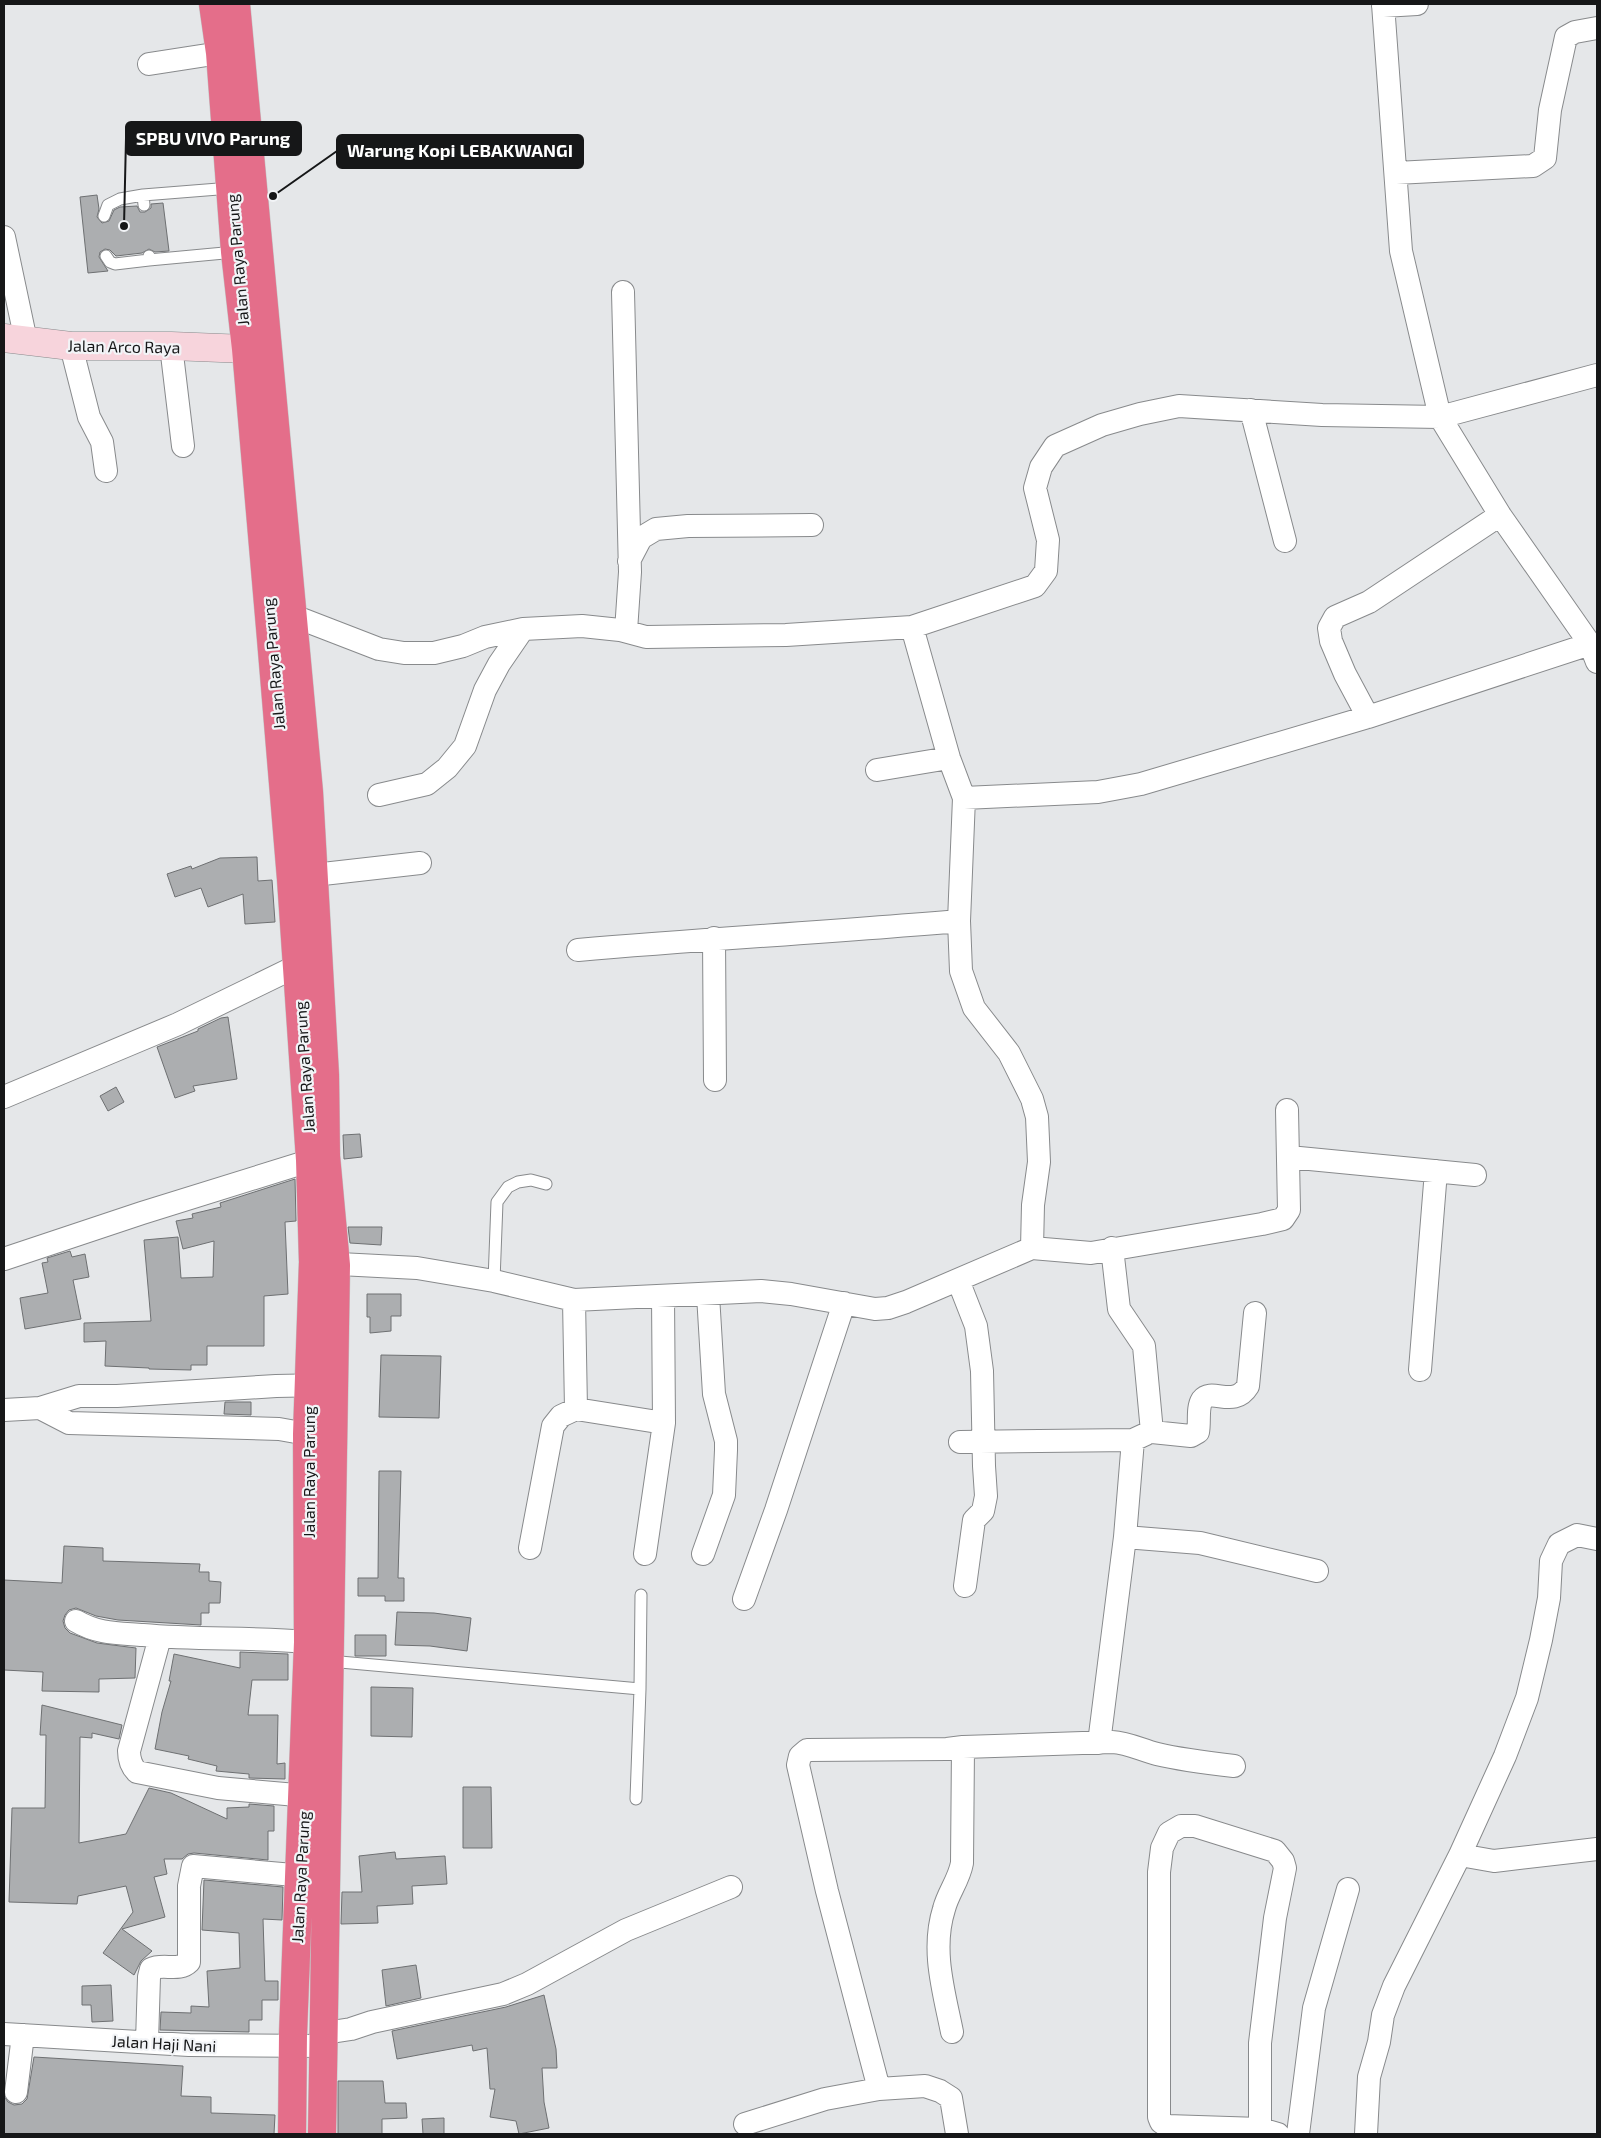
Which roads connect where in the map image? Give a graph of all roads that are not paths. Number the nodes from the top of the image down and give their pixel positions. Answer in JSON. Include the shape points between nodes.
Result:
{"nodes":[{"id":1,"x":213,"y":4,"type":"edge"},
{"id":2,"x":236,"y":4,"type":"edge"},
{"id":3,"x":1417,"y":4,"type":"edge"},
{"id":4,"x":1383,"y":5,"type":"edge"},
{"id":5,"x":1597,"y":28,"type":"edge"},
{"id":6,"x":220,"y":53,"type":"junction"},
{"id":7,"x":148,"y":64,"type":"dead end"},
{"id":8,"x":1396,"y":173,"type":"junction"},
{"id":9,"x":231,"y":188,"type":"junction"},
{"id":10,"x":104,"y":216,"type":"dead end"},
{"id":11,"x":4,"y":237,"type":"edge"},
{"id":12,"x":235,"y":252,"type":"junction"},
{"id":13,"x":106,"y":256,"type":"dead end"},
{"id":14,"x":623,"y":292,"type":"dead end"},
{"id":15,"x":15,"y":339,"type":"edge"},
{"id":16,"x":71,"y":346,"type":"junction"},
{"id":17,"x":171,"y":346,"type":"junction"},
{"id":18,"x":246,"y":349,"type":"junction"},
{"id":19,"x":1597,"y":375,"type":"edge"},
{"id":20,"x":1250,"y":410,"type":"junction"},
{"id":21,"x":1440,"y":417,"type":"junction"},
{"id":22,"x":183,"y":446,"type":"dead end"},
{"id":23,"x":106,"y":471,"type":"dead end"},
{"id":24,"x":1500,"y":515,"type":"junction"},
{"id":25,"x":812,"y":525,"type":"dead end"},
{"id":26,"x":1285,"y":541,"type":"dead end"},
{"id":27,"x":629,"y":561,"type":"junction"},
{"id":28,"x":291,"y":616,"type":"junction"},
{"id":29,"x":912,"y":627,"type":"junction"},
{"id":30,"x":522,"y":629,"type":"junction"},
{"id":31,"x":626,"y":632,"type":"junction"},
{"id":32,"x":1593,"y":653,"type":"edge"},
{"id":33,"x":1368,"y":717,"type":"junction"},
{"id":34,"x":949,"y":758,"type":"junction"},
{"id":35,"x":877,"y":770,"type":"dead end"},
{"id":36,"x":296,"y":794,"type":"junction"},
{"id":37,"x":379,"y":795,"type":"dead end"},
{"id":38,"x":964,"y":798,"type":"junction"},
{"id":39,"x":420,"y":862,"type":"dead end"},
{"id":40,"x":314,"y":875,"type":"junction"},
{"id":41,"x":959,"y":921,"type":"junction"},
{"id":42,"x":714,"y":938,"type":"junction"},
{"id":43,"x":578,"y":950,"type":"dead end"},
{"id":44,"x":297,"y":966,"type":"junction"},
{"id":45,"x":715,"y":1080,"type":"dead end"},
{"id":46,"x":4,"y":1097,"type":"edge"},
{"id":47,"x":1287,"y":1110,"type":"dead end"},
{"id":48,"x":1289,"y":1157,"type":"junction"},
{"id":49,"x":318,"y":1158,"type":"junction"},
{"id":50,"x":1436,"y":1171,"type":"junction"},
{"id":51,"x":1474,"y":1175,"type":"dead end"},
{"id":52,"x":546,"y":1184,"type":"dead end"},
{"id":53,"x":1032,"y":1248,"type":"junction"},
{"id":54,"x":1112,"y":1248,"type":"junction"},
{"id":55,"x":4,"y":1259,"type":"edge"},
{"id":56,"x":324,"y":1264,"type":"junction"},
{"id":57,"x":958,"y":1280,"type":"junction"},
{"id":58,"x":494,"y":1281,"type":"junction"},
{"id":59,"x":708,"y":1294,"type":"junction"},
{"id":60,"x":662,"y":1297,"type":"junction"},
{"id":61,"x":574,"y":1300,"type":"junction"},
{"id":62,"x":844,"y":1303,"type":"junction"},
{"id":63,"x":1255,"y":1313,"type":"dead end"},
{"id":64,"x":1420,"y":1370,"type":"dead end"},
{"id":65,"x":321,"y":1385,"type":"junction"},
{"id":66,"x":117,"y":1396,"type":"junction"},
{"id":67,"x":40,"y":1408,"type":"junction"},
{"id":68,"x":576,"y":1409,"type":"junction"},
{"id":69,"x":4,"y":1410,"type":"edge"},
{"id":70,"x":664,"y":1423,"type":"junction"},
{"id":71,"x":113,"y":1426,"type":"junction"},
{"id":72,"x":320,"y":1432,"type":"junction"},
{"id":73,"x":1142,"y":1436,"type":"junction"},
{"id":74,"x":984,"y":1440,"type":"junction"},
{"id":75,"x":960,"y":1442,"type":"dead end"},
{"id":76,"x":1125,"y":1537,"type":"junction"},
{"id":77,"x":1597,"y":1539,"type":"edge"},
{"id":78,"x":530,"y":1548,"type":"dead end"},
{"id":79,"x":645,"y":1554,"type":"dead end"},
{"id":80,"x":703,"y":1554,"type":"dead end"},
{"id":81,"x":1317,"y":1572,"type":"dead end"},
{"id":82,"x":965,"y":1586,"type":"dead end"},
{"id":83,"x":641,"y":1595,"type":"dead end"},
{"id":84,"x":744,"y":1599,"type":"dead end"},
{"id":85,"x":76,"y":1622,"type":"dead end"},
{"id":86,"x":160,"y":1637,"type":"junction"},
{"id":87,"x":316,"y":1655,"type":"junction"},
{"id":88,"x":640,"y":1689,"type":"junction"},
{"id":89,"x":1099,"y":1743,"type":"junction"},
{"id":90,"x":963,"y":1747,"type":"junction"},
{"id":91,"x":1234,"y":1766,"type":"dead end"},
{"id":92,"x":316,"y":1797,"type":"junction"},
{"id":93,"x":636,"y":1799,"type":"dead end"},
{"id":94,"x":1597,"y":1849,"type":"edge"},
{"id":95,"x":1460,"y":1855,"type":"junction"},
{"id":96,"x":299,"y":1876,"type":"junction"},
{"id":97,"x":327,"y":1878,"type":"junction"},
{"id":98,"x":731,"y":1887,"type":"dead end"},
{"id":99,"x":1348,"y":1889,"type":"dead end"},
{"id":100,"x":952,"y":2032,"type":"dead end"},
{"id":101,"x":13,"y":2034,"type":"edge"},
{"id":102,"x":325,"y":2040,"type":"junction"},
{"id":103,"x":147,"y":2042,"type":"junction"},
{"id":104,"x":293,"y":2047,"type":"junction"},
{"id":105,"x":879,"y":2089,"type":"junction"},
{"id":106,"x":16,"y":2092,"type":"dead end"},
{"id":107,"x":745,"y":2124,"type":"dead end"},
{"id":108,"x":1278,"y":2133,"type":"edge"},
{"id":109,"x":292,"y":2134,"type":"edge"},
{"id":110,"x":322,"y":2134,"type":"edge"},
{"id":111,"x":957,"y":2134,"type":"edge"},
{"id":112,"x":1366,"y":2134,"type":"edge"}],
"edges":[{"from":1,"to":6,"type":"highway","name":"Jalan Raya Parung"},
{"from":2,"to":28,"type":"highway","name":"Jalan Raya Parung"},
{"from":3,"to":4,"type":"street"},
{"from":4,"to":8,"type":"street"},
{"from":5,"to":8,"type":"street","via":[[1574,32],[1566,37],[1550,110],[1545,158],[1540,162],[1533,166]]},
{"from":6,"to":7,"type":"street"},
{"from":6,"to":9,"type":"highway","name":"Jalan Raya Parung"},
{"from":8,"to":21,"type":"street","via":[[1401,251]]},
{"from":9,"to":10,"type":"lane","via":[[144,200],[120,199],[108,205]]},
{"from":9,"to":12,"type":"highway","name":"Jalan Raya Parung"},
{"from":11,"to":15,"type":"street"},
{"from":12,"to":13,"type":"lane","via":[[149,258],[115,264]]},
{"from":12,"to":18,"type":"highway","name":"Jalan Raya Parung"},
{"from":14,"to":27,"type":"street"},
{"from":15,"to":16,"type":"main road","name":"Jalan Arco Raya"},
{"from":16,"to":17,"type":"main road","name":"Jalan Arco Raya"},
{"from":16,"to":23,"type":"street","via":[[89,417],[102,442]]},
{"from":17,"to":18,"type":"main road","name":"Jalan Arco Raya"},
{"from":17,"to":22,"type":"street"},
{"from":18,"to":36,"type":"highway","name":"Jalan Raya Parung"},
{"from":19,"to":21,"type":"street"},
{"from":20,"to":21,"type":"street"},
{"from":20,"to":26,"type":"street"},
{"from":20,"to":29,"type":"street","via":[[1179,406],[1102,425],[1055,446],[1041,467],[1035,488],[1048,540],[1046,571],[1035,586]]},
{"from":21,"to":24,"type":"street"},
{"from":24,"to":32,"type":"street"},
{"from":24,"to":33,"type":"street","via":[[1369,602],[1335,617],[1329,628],[1331,641]]},
{"from":25,"to":27,"type":"street","via":[[656,528],[641,538]]},
{"from":27,"to":31,"type":"street"},
{"from":28,"to":30,"type":"street","via":[[378,649],[404,653],[434,653]]},
{"from":28,"to":36,"type":"highway","name":"Jalan Raya Parung"},
{"from":29,"to":31,"type":"street","via":[[786,635],[646,637]]},
{"from":29,"to":34,"type":"street"},
{"from":30,"to":31,"type":"street","via":[[582,626]]},
{"from":30,"to":37,"type":"street","via":[[485,690],[465,746],[447,768],[427,784]]},
{"from":32,"to":33,"type":"street"},
{"from":33,"to":38,"type":"street","via":[[1142,784],[1098,792]]},
{"from":34,"to":35,"type":"street"},
{"from":34,"to":38,"type":"street"},
{"from":36,"to":40,"type":"highway","name":"Jalan Raya Parung"},
{"from":36,"to":44,"type":"highway","name":"Jalan Raya Parung"},
{"from":38,"to":41,"type":"street"},
{"from":39,"to":40,"type":"street"},
{"from":40,"to":49,"type":"highway","name":"Jalan Raya Parung","via":[[325,1075]]},
{"from":41,"to":42,"type":"street","via":[[841,932]]},
{"from":41,"to":53,"type":"street","via":[[962,971],[974,1008],[1009,1053],[1032,1099],[1037,1117],[1039,1162],[1033,1204]]},
{"from":42,"to":43,"type":"street"},
{"from":42,"to":45,"type":"street"},
{"from":44,"to":46,"type":"street","via":[[178,1024]]},
{"from":44,"to":49,"type":"highway","name":"Jalan Raya Parung"},
{"from":47,"to":48,"type":"street"},
{"from":48,"to":50,"type":"street"},
{"from":48,"to":54,"type":"street","via":[[1289,1210],[1283,1219]]},
{"from":49,"to":55,"type":"street"},
{"from":49,"to":56,"type":"highway","name":"Jalan Raya Parung"},
{"from":50,"to":51,"type":"street"},
{"from":50,"to":64,"type":"street"},
{"from":52,"to":58,"type":"lane","via":[[531,1180],[518,1182],[508,1187],[497,1202]]},
{"from":53,"to":54,"type":"street","via":[[1091,1253]]},
{"from":53,"to":57,"type":"street"},
{"from":54,"to":73,"type":"street","via":[[1119,1309],[1144,1346]]},
{"from":56,"to":58,"type":"street","via":[[417,1268]]},
{"from":56,"to":65,"type":"highway","name":"Jalan Raya Parung"},
{"from":57,"to":62,"type":"street","via":[[888,1308]]},
{"from":57,"to":74,"type":"street","via":[[976,1326],[982,1371]]},
{"from":58,"to":61,"type":"street"},
{"from":59,"to":60,"type":"street"},
{"from":59,"to":62,"type":"street","via":[[761,1292]]},
{"from":59,"to":80,"type":"street","via":[[714,1394],[726,1450],[724,1494]]},
{"from":60,"to":61,"type":"street"},
{"from":60,"to":70,"type":"street"},
{"from":61,"to":68,"type":"street"},
{"from":62,"to":84,"type":"street"},
{"from":63,"to":73,"type":"street","via":[[1248,1386],[1243,1395],[1203,1399],[1198,1432],[1191,1436]]},
{"from":65,"to":66,"type":"street"},
{"from":65,"to":72,"type":"highway","name":"Jalan Raya Parung"},
{"from":66,"to":67,"type":"street","via":[[78,1396]]},
{"from":66,"to":71,"type":"street"},
{"from":67,"to":69,"type":"street"},
{"from":67,"to":71,"type":"street","via":[[69,1424]]},
{"from":68,"to":70,"type":"street"},
{"from":68,"to":78,"type":"street","via":[[561,1416],[553,1426]]},
{"from":70,"to":79,"type":"street"},
{"from":71,"to":72,"type":"street"},
{"from":72,"to":87,"type":"highway","name":"Jalan Raya Parung"},
{"from":73,"to":74,"type":"street"},
{"from":73,"to":76,"type":"street"},
{"from":74,"to":75,"type":"street"},
{"from":74,"to":82,"type":"street","via":[[986,1496],[983,1511],[974,1520]]},
{"from":76,"to":81,"type":"street","via":[[1200,1543]]},
{"from":76,"to":89,"type":"street"},
{"from":77,"to":95,"type":"street","via":[[1577,1535],[1559,1544],[1551,1561],[1549,1598],[1527,1698],[1505,1756]]},
{"from":83,"to":88,"type":"lane"},
{"from":85,"to":86,"type":"street","via":[[100,1632]]},
{"from":86,"to":87,"type":"street"},
{"from":86,"to":92,"type":"street","via":[[129,1751],[132,1767],[137,1772],[218,1788]]},
{"from":87,"to":88,"type":"lane"},
{"from":87,"to":92,"type":"highway","name":"Jalan Raya Parung"},
{"from":88,"to":93,"type":"lane"},
{"from":89,"to":90,"type":"street"},
{"from":89,"to":91,"type":"street","via":[[1124,1743],[1183,1760]]},
{"from":90,"to":100,"type":"street","via":[[962,1863],[958,1881],[944,1908],[937,1953]]},
{"from":90,"to":105,"type":"street","via":[[807,1750],[798,1760],[826,1891]]},
{"from":92,"to":96,"type":"highway","name":"Jalan Raya Parung"},
{"from":92,"to":97,"type":"highway","name":"Jalan Raya Parung"},
{"from":94,"to":95,"type":"street","via":[[1494,1861]]},
{"from":95,"to":112,"type":"street","via":[[1394,1986],[1383,2015],[1369,2078]]},
{"from":96,"to":97,"type":"street"},
{"from":96,"to":103,"type":"street","via":[[193,1866],[189,1886],[189,1962],[182,1967],[157,1966],[151,1969]]},
{"from":96,"to":104,"type":"highway","name":"Jalan Raya Parung"},
{"from":97,"to":102,"type":"highway","name":"Jalan Raya Parung"},
{"from":98,"to":102,"type":"street","name":"Jalan Haji Nani","via":[[626,1930],[527,1984],[502,1994],[372,2022]]},
{"from":99,"to":108,"type":"street"},
{"from":101,"to":103,"type":"street","name":"Jalan Haji Nani"},
{"from":101,"to":106,"type":"street"},
{"from":102,"to":104,"type":"street","name":"Jalan Haji Nani"},
{"from":102,"to":110,"type":"highway","name":"Jalan Raya Parung"},
{"from":103,"to":104,"type":"street","name":"Jalan Haji Nani"},
{"from":104,"to":109,"type":"highway","name":"Jalan Raya Parung"},
{"from":105,"to":107,"type":"street","via":[[825,2099]]},
{"from":105,"to":111,"type":"street","via":[[925,2086],[951,2098]]},
{"from":108,"to":108,"type":"street","via":[[1260,2043],[1275,1918],[1285,1868],[1283,1861],[1275,1851],[1195,1826],[1181,1826],[1169,1834],[1162,1848],[1159,1872],[1160,2122],[1167,2126]]}]}
